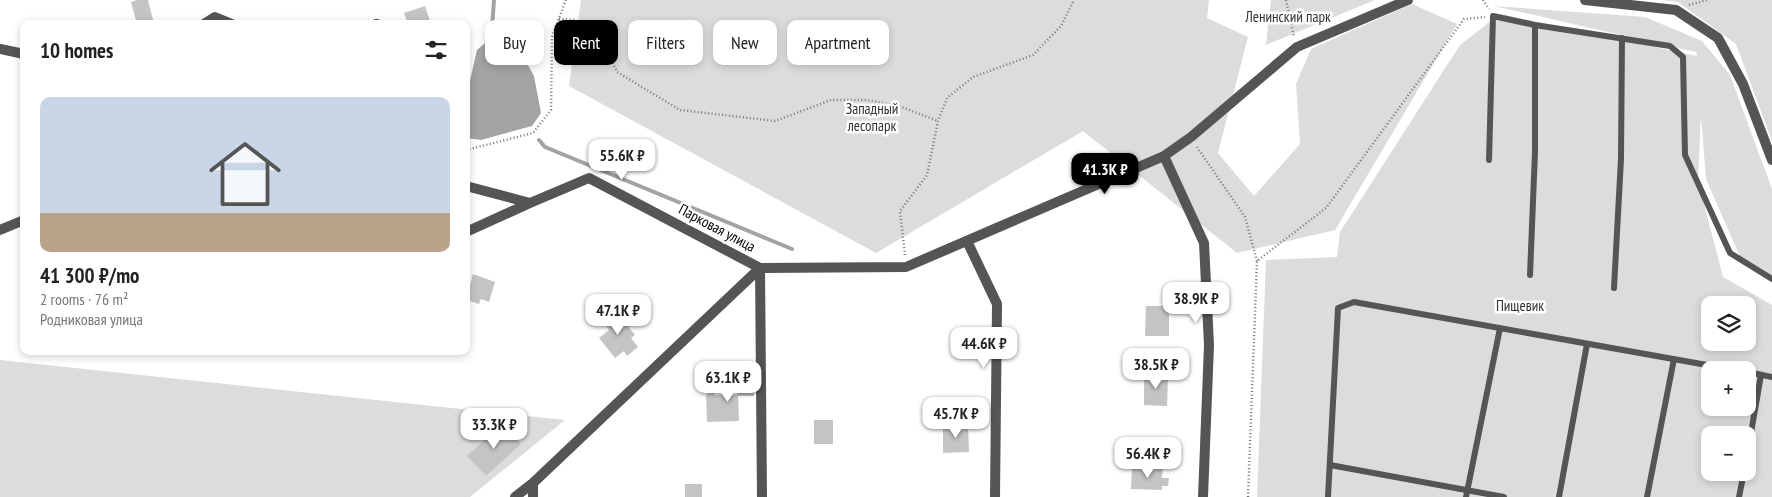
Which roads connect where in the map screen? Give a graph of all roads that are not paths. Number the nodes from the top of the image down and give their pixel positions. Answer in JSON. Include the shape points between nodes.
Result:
{"nodes":[{"id":1,"x":1408,"y":0,"type":"edge"},
{"id":2,"x":1585,"y":0,"type":"edge"},
{"id":3,"x":210,"y":20,"type":"edge"},
{"id":4,"x":222,"y":20,"type":"edge"},
{"id":5,"x":1535,"y":25,"type":"junction"},
{"id":6,"x":1622,"y":38,"type":"junction"},
{"id":7,"x":0,"y":49,"type":"edge"},
{"id":8,"x":20,"y":53,"type":"edge"},
{"id":9,"x":1164,"y":156,"type":"junction"},
{"id":10,"x":1489,"y":160,"type":"dead end"},
{"id":11,"x":1772,"y":160,"type":"edge"},
{"id":12,"x":470,"y":187,"type":"edge"},
{"id":13,"x":530,"y":203,"type":"junction"},
{"id":14,"x":20,"y":222,"type":"edge"},
{"id":15,"x":0,"y":230,"type":"edge"},
{"id":16,"x":470,"y":230,"type":"edge"},
{"id":17,"x":968,"y":241,"type":"junction"},
{"id":18,"x":760,"y":268,"type":"junction"},
{"id":19,"x":1530,"y":275,"type":"dead end"},
{"id":20,"x":1772,"y":279,"type":"edge"},
{"id":21,"x":1614,"y":288,"type":"dead end"},
{"id":22,"x":1500,"y":328,"type":"junction"},
{"id":23,"x":1587,"y":344,"type":"junction"},
{"id":24,"x":1674,"y":359,"type":"junction"},
{"id":25,"x":1701,"y":364,"type":"edge"},
{"id":26,"x":1756,"y":373,"type":"edge"},
{"id":27,"x":1761,"y":374,"type":"junction"},
{"id":28,"x":1772,"y":376,"type":"edge"},
{"id":29,"x":1752,"y":426,"type":"edge"},
{"id":30,"x":1330,"y":465,"type":"junction"},
{"id":31,"x":1742,"y":481,"type":"edge"},
{"id":32,"x":533,"y":483,"type":"junction"},
{"id":33,"x":1466,"y":494,"type":"edge"},
{"id":34,"x":515,"y":497,"type":"edge"},
{"id":35,"x":533,"y":497,"type":"edge"},
{"id":36,"x":762,"y":497,"type":"edge"},
{"id":37,"x":995,"y":497,"type":"edge"},
{"id":38,"x":1203,"y":497,"type":"edge"},
{"id":39,"x":1328,"y":497,"type":"edge"},
{"id":40,"x":1504,"y":497,"type":"edge"},
{"id":41,"x":1559,"y":497,"type":"edge"},
{"id":42,"x":1647,"y":497,"type":"edge"},
{"id":43,"x":1739,"y":497,"type":"edge"}],
"edges":[{"from":1,"to":9,"type":"street","via":[[1297,47]]},
{"from":2,"to":11,"type":"street","via":[[1676,10],[1718,38],[1743,84]]},
{"from":3,"to":4,"type":"street","via":[[215,17]]},
{"from":5,"to":6,"type":"lane"},
{"from":5,"to":10,"type":"lane","via":[[1493,16]]},
{"from":5,"to":19,"type":"lane","via":[[1535,152]]},
{"from":6,"to":20,"type":"lane","via":[[1670,46],[1683,57],[1684,155],[1730,253]]},
{"from":6,"to":21,"type":"lane"},
{"from":7,"to":8,"type":"street"},
{"from":9,"to":17,"type":"street"},
{"from":9,"to":38,"type":"street","via":[[1204,243],[1209,346]]},
{"from":12,"to":13,"type":"street"},
{"from":13,"to":16,"type":"street"},
{"from":13,"to":18,"type":"street","name":"Парковая улица","via":[[589,178]]},
{"from":14,"to":15,"type":"street"},
{"from":17,"to":18,"type":"street","via":[[906,267]]},
{"from":17,"to":37,"type":"street","via":[[997,304]]},
{"from":18,"to":32,"type":"street"},
{"from":18,"to":36,"type":"street"},
{"from":22,"to":23,"type":"lane"},
{"from":22,"to":30,"type":"lane","via":[[1354,302],[1338,308]]},
{"from":22,"to":33,"type":"lane"},
{"from":23,"to":24,"type":"lane"},
{"from":23,"to":41,"type":"lane"},
{"from":24,"to":25,"type":"lane"},
{"from":24,"to":42,"type":"lane"},
{"from":26,"to":27,"type":"lane"},
{"from":27,"to":28,"type":"lane"},
{"from":27,"to":29,"type":"lane"},
{"from":30,"to":33,"type":"lane"},
{"from":30,"to":39,"type":"lane"},
{"from":31,"to":43,"type":"lane"},
{"from":32,"to":34,"type":"street"},
{"from":32,"to":35,"type":"street"},
{"from":33,"to":40,"type":"lane"}]}
